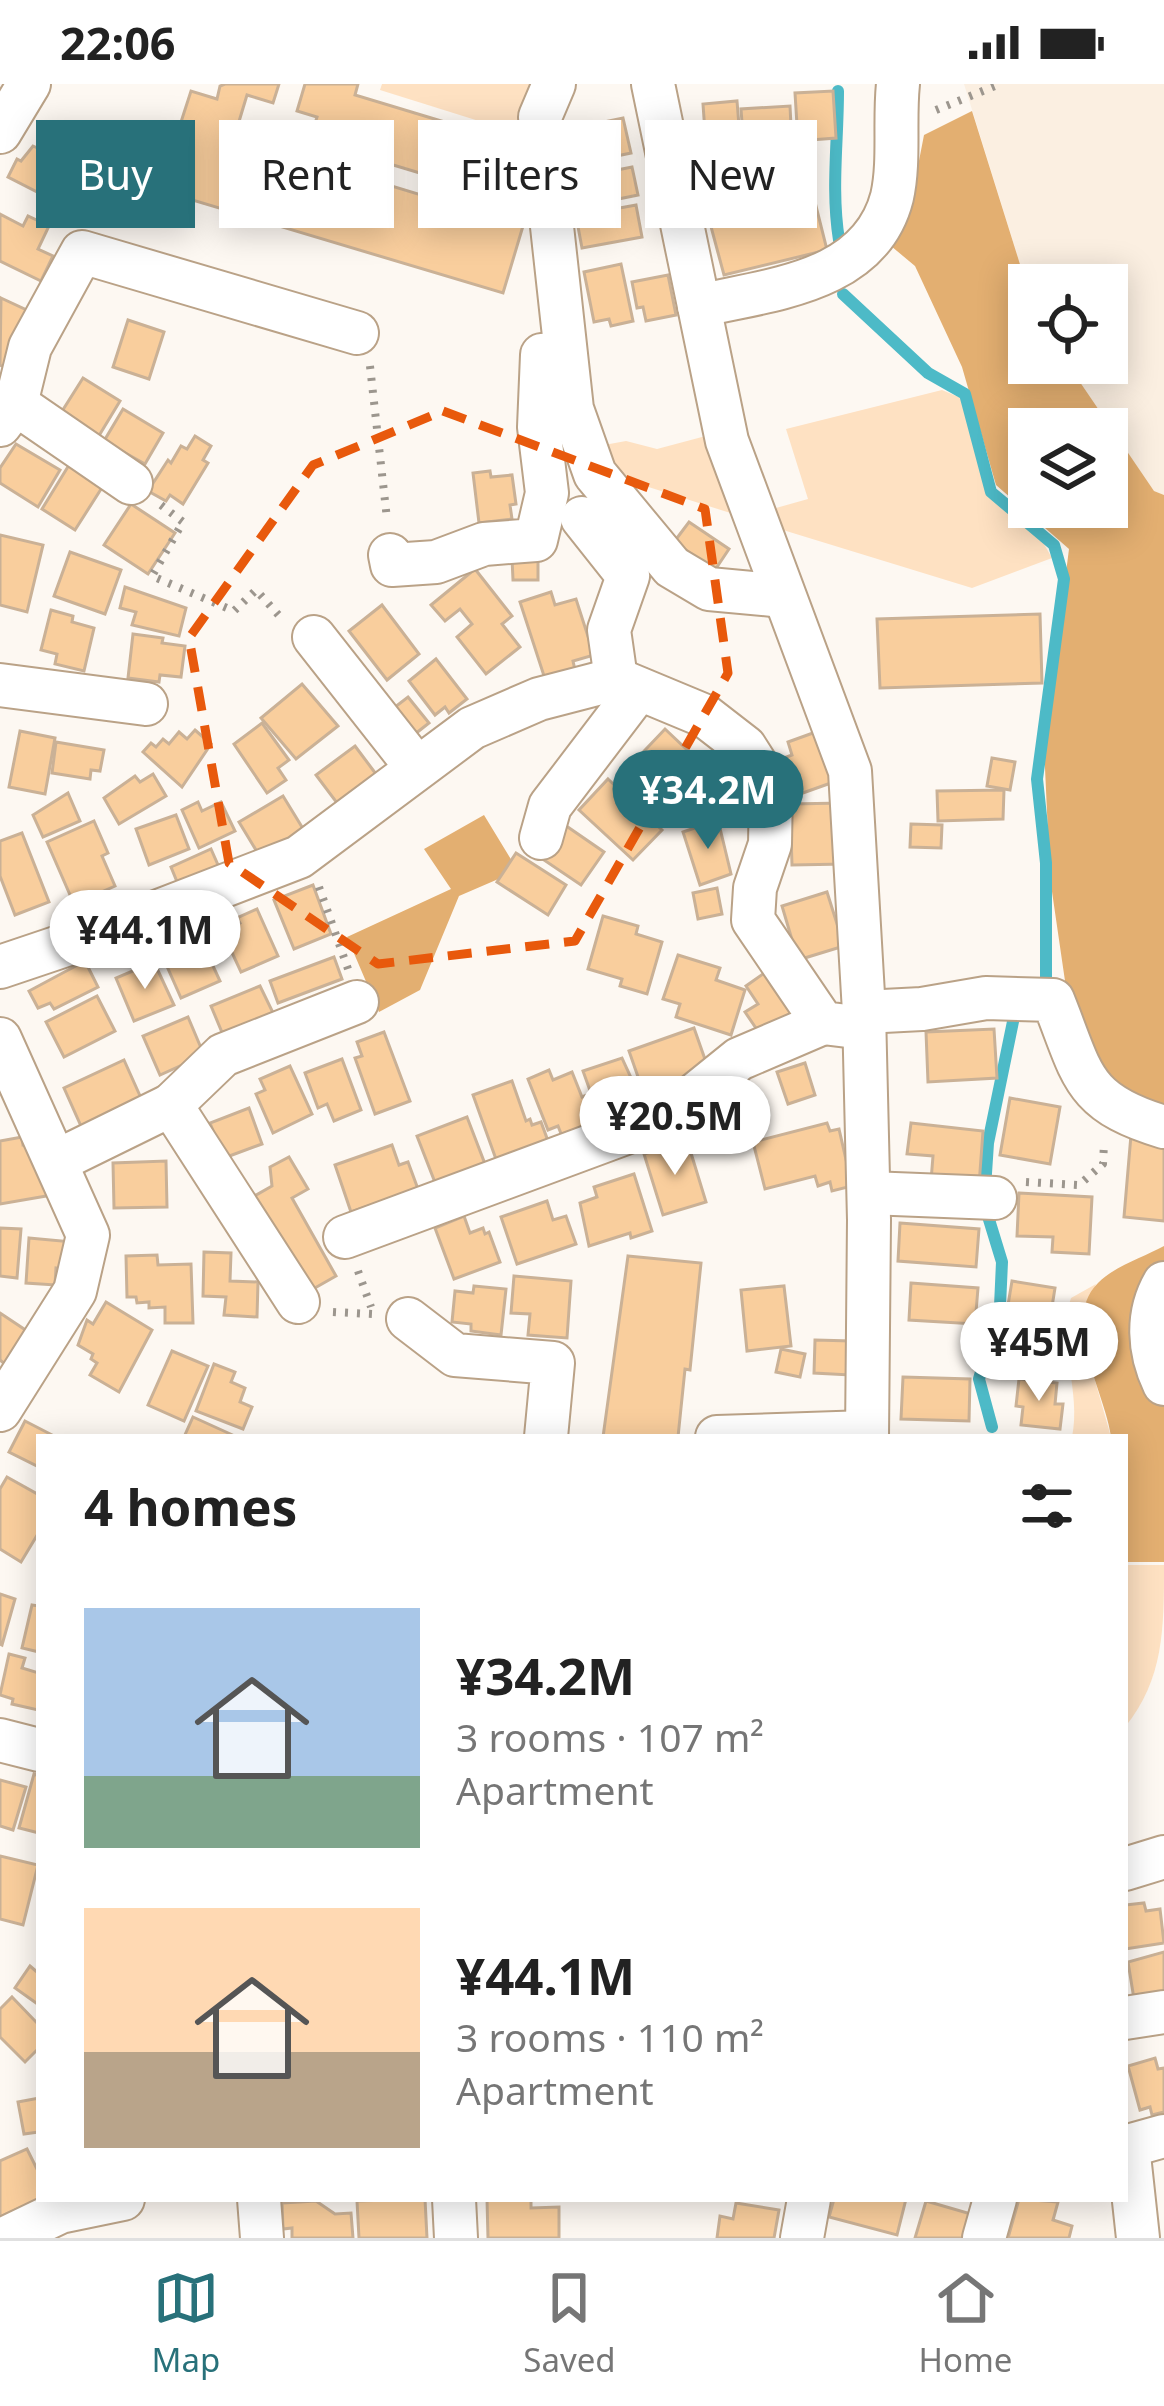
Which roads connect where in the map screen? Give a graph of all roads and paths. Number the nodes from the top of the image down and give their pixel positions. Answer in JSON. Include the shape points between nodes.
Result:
{"nodes":[{"id":1,"x":29,"y":84,"type":"edge"},
{"id":2,"x":554,"y":84,"type":"edge"},
{"id":3,"x":653,"y":84,"type":"edge"},
{"id":4,"x":898,"y":84,"type":"edge"},
{"id":5,"x":1000,"y":84,"type":"edge"},
{"id":6,"x":933,"y":111,"type":"dead end"},
{"id":7,"x":0,"y":132,"type":"edge"},
{"id":8,"x":699,"y":306,"type":"junction"},
{"id":9,"x":363,"y":345,"type":"joint"},
{"id":10,"x":566,"y":353,"type":"junction"},
{"id":11,"x":8,"y":414,"type":"edge"},
{"id":12,"x":130,"y":483,"type":"joint"},
{"id":13,"x":582,"y":518,"type":"dead end"},
{"id":14,"x":389,"y":538,"type":"joint"},
{"id":15,"x":783,"y":596,"type":"junction"},
{"id":16,"x":314,"y":637,"type":"joint"},
{"id":17,"x":627,"y":684,"type":"junction"},
{"id":18,"x":0,"y":685,"type":"edge"},
{"id":19,"x":146,"y":704,"type":"dead end"},
{"id":20,"x":418,"y":768,"type":"junction"},
{"id":21,"x":541,"y":838,"type":"dead end"},
{"id":22,"x":305,"y":853,"type":"junction"},
{"id":23,"x":0,"y":967,"type":"edge"},
{"id":24,"x":357,"y":1002,"type":"joint"},
{"id":25,"x":850,"y":1021,"type":"junction"},
{"id":26,"x":0,"y":1039,"type":"edge"},
{"id":27,"x":171,"y":1106,"type":"junction"},
{"id":28,"x":1108,"y":1106,"type":"junction"},
{"id":29,"x":1164,"y":1127,"type":"edge"},
{"id":30,"x":57,"y":1161,"type":"junction"},
{"id":31,"x":868,"y":1193,"type":"junction"},
{"id":32,"x":982,"y":1199,"type":"joint"},
{"id":33,"x":345,"y":1237,"type":"dead end"},
{"id":34,"x":1164,"y":1283,"type":"edge"},
{"id":35,"x":298,"y":1302,"type":"joint"},
{"id":36,"x":408,"y":1319,"type":"joint"},
{"id":37,"x":1164,"y":1384,"type":"edge"},
{"id":38,"x":0,"y":1410,"type":"edge"},
{"id":39,"x":546,"y":1434,"type":"edge"},
{"id":40,"x":867,"y":1434,"type":"edge"},
{"id":41,"x":0,"y":1740,"type":"edge"},
{"id":42,"x":36,"y":1749,"type":"edge"},
{"id":43,"x":1164,"y":1857,"type":"edge"},
{"id":44,"x":1128,"y":1868,"type":"edge"},
{"id":45,"x":1164,"y":2012,"type":"edge"},
{"id":46,"x":1128,"y":2018,"type":"edge"},
{"id":47,"x":1164,"y":2136,"type":"edge"},
{"id":48,"x":116,"y":2202,"type":"edge"},
{"id":49,"x":260,"y":2202,"type":"edge"},
{"id":50,"x":454,"y":2202,"type":"edge"},
{"id":51,"x":808,"y":2202,"type":"edge"},
{"id":52,"x":993,"y":2202,"type":"edge"},
{"id":53,"x":61,"y":2225,"type":"edge"},
{"id":54,"x":6,"y":2238,"type":"edge"},
{"id":55,"x":262,"y":2238,"type":"edge"},
{"id":56,"x":456,"y":2238,"type":"edge"},
{"id":57,"x":802,"y":2238,"type":"edge"},
{"id":58,"x":984,"y":2238,"type":"edge"},
{"id":59,"x":1138,"y":2238,"type":"edge"}],
"edges":[{"from":1,"to":7,"type":"street"},
{"from":2,"to":10,"type":"street","via":[[540,117]]},
{"from":3,"to":8,"type":"street"},
{"from":4,"to":8,"type":"street","via":[[892,197],[871,242],[824,276]]},
{"from":5,"to":6,"type":"path"},
{"from":8,"to":15,"type":"street","via":[[728,441]]},
{"from":9,"to":11,"type":"street","via":[[82,252],[30,347]]},
{"from":9,"to":14,"type":"path"},
{"from":10,"to":14,"type":"street","via":[[542,355],[539,427],[548,493],[536,540],[392,566]]},
{"from":10,"to":15,"type":"street","via":[[572,409],[596,474],[672,567],[709,589]]},
{"from":11,"to":12,"type":"street"},
{"from":12,"to":16,"type":"path","via":[[183,522],[152,575],[234,611],[256,590],[302,641]]},
{"from":13,"to":17,"type":"street","via":[[628,576],[609,629]]},
{"from":15,"to":25,"type":"street","via":[[850,771]]},
{"from":16,"to":20,"type":"street"},
{"from":17,"to":20,"type":"street","via":[[539,699],[472,728]]},
{"from":17,"to":21,"type":"street","via":[[550,806]]},
{"from":17,"to":25,"type":"street","via":[[705,716],[745,747],[771,788],[770,844],[753,920]]},
{"from":18,"to":19,"type":"street"},
{"from":20,"to":22,"type":"street"},
{"from":22,"to":23,"type":"street"},
{"from":22,"to":24,"type":"path"},
{"from":24,"to":27,"type":"street","via":[[223,1055]]},
{"from":25,"to":28,"type":"street","via":[[986,998],[1053,1000],[1085,1079]]},
{"from":25,"to":31,"type":"street"},
{"from":25,"to":33,"type":"street","via":[[739,1059],[666,1118]]},
{"from":26,"to":30,"type":"street"},
{"from":27,"to":30,"type":"street"},
{"from":27,"to":35,"type":"street"},
{"from":28,"to":29,"type":"street"},
{"from":28,"to":32,"type":"path","via":[[1102,1163],[1079,1185],[1008,1181]]},
{"from":30,"to":38,"type":"street","via":[[88,1235],[75,1291]]},
{"from":31,"to":32,"type":"street"},
{"from":31,"to":40,"type":"street"},
{"from":34,"to":37,"type":"street","via":[[1150,1323]]},
{"from":35,"to":36,"type":"path","via":[[313,1311]]},
{"from":36,"to":39,"type":"street","via":[[455,1354],[553,1363]]},
{"from":41,"to":42,"type":"street"},
{"from":43,"to":44,"type":"street"},
{"from":45,"to":46,"type":"street"},
{"from":47,"to":59,"type":"street","via":[[1128,2146]]},
{"from":48,"to":53,"type":"street"},
{"from":49,"to":55,"type":"street"},
{"from":50,"to":56,"type":"street"},
{"from":51,"to":57,"type":"street"},
{"from":52,"to":58,"type":"street"},
{"from":53,"to":54,"type":"street"}]}
